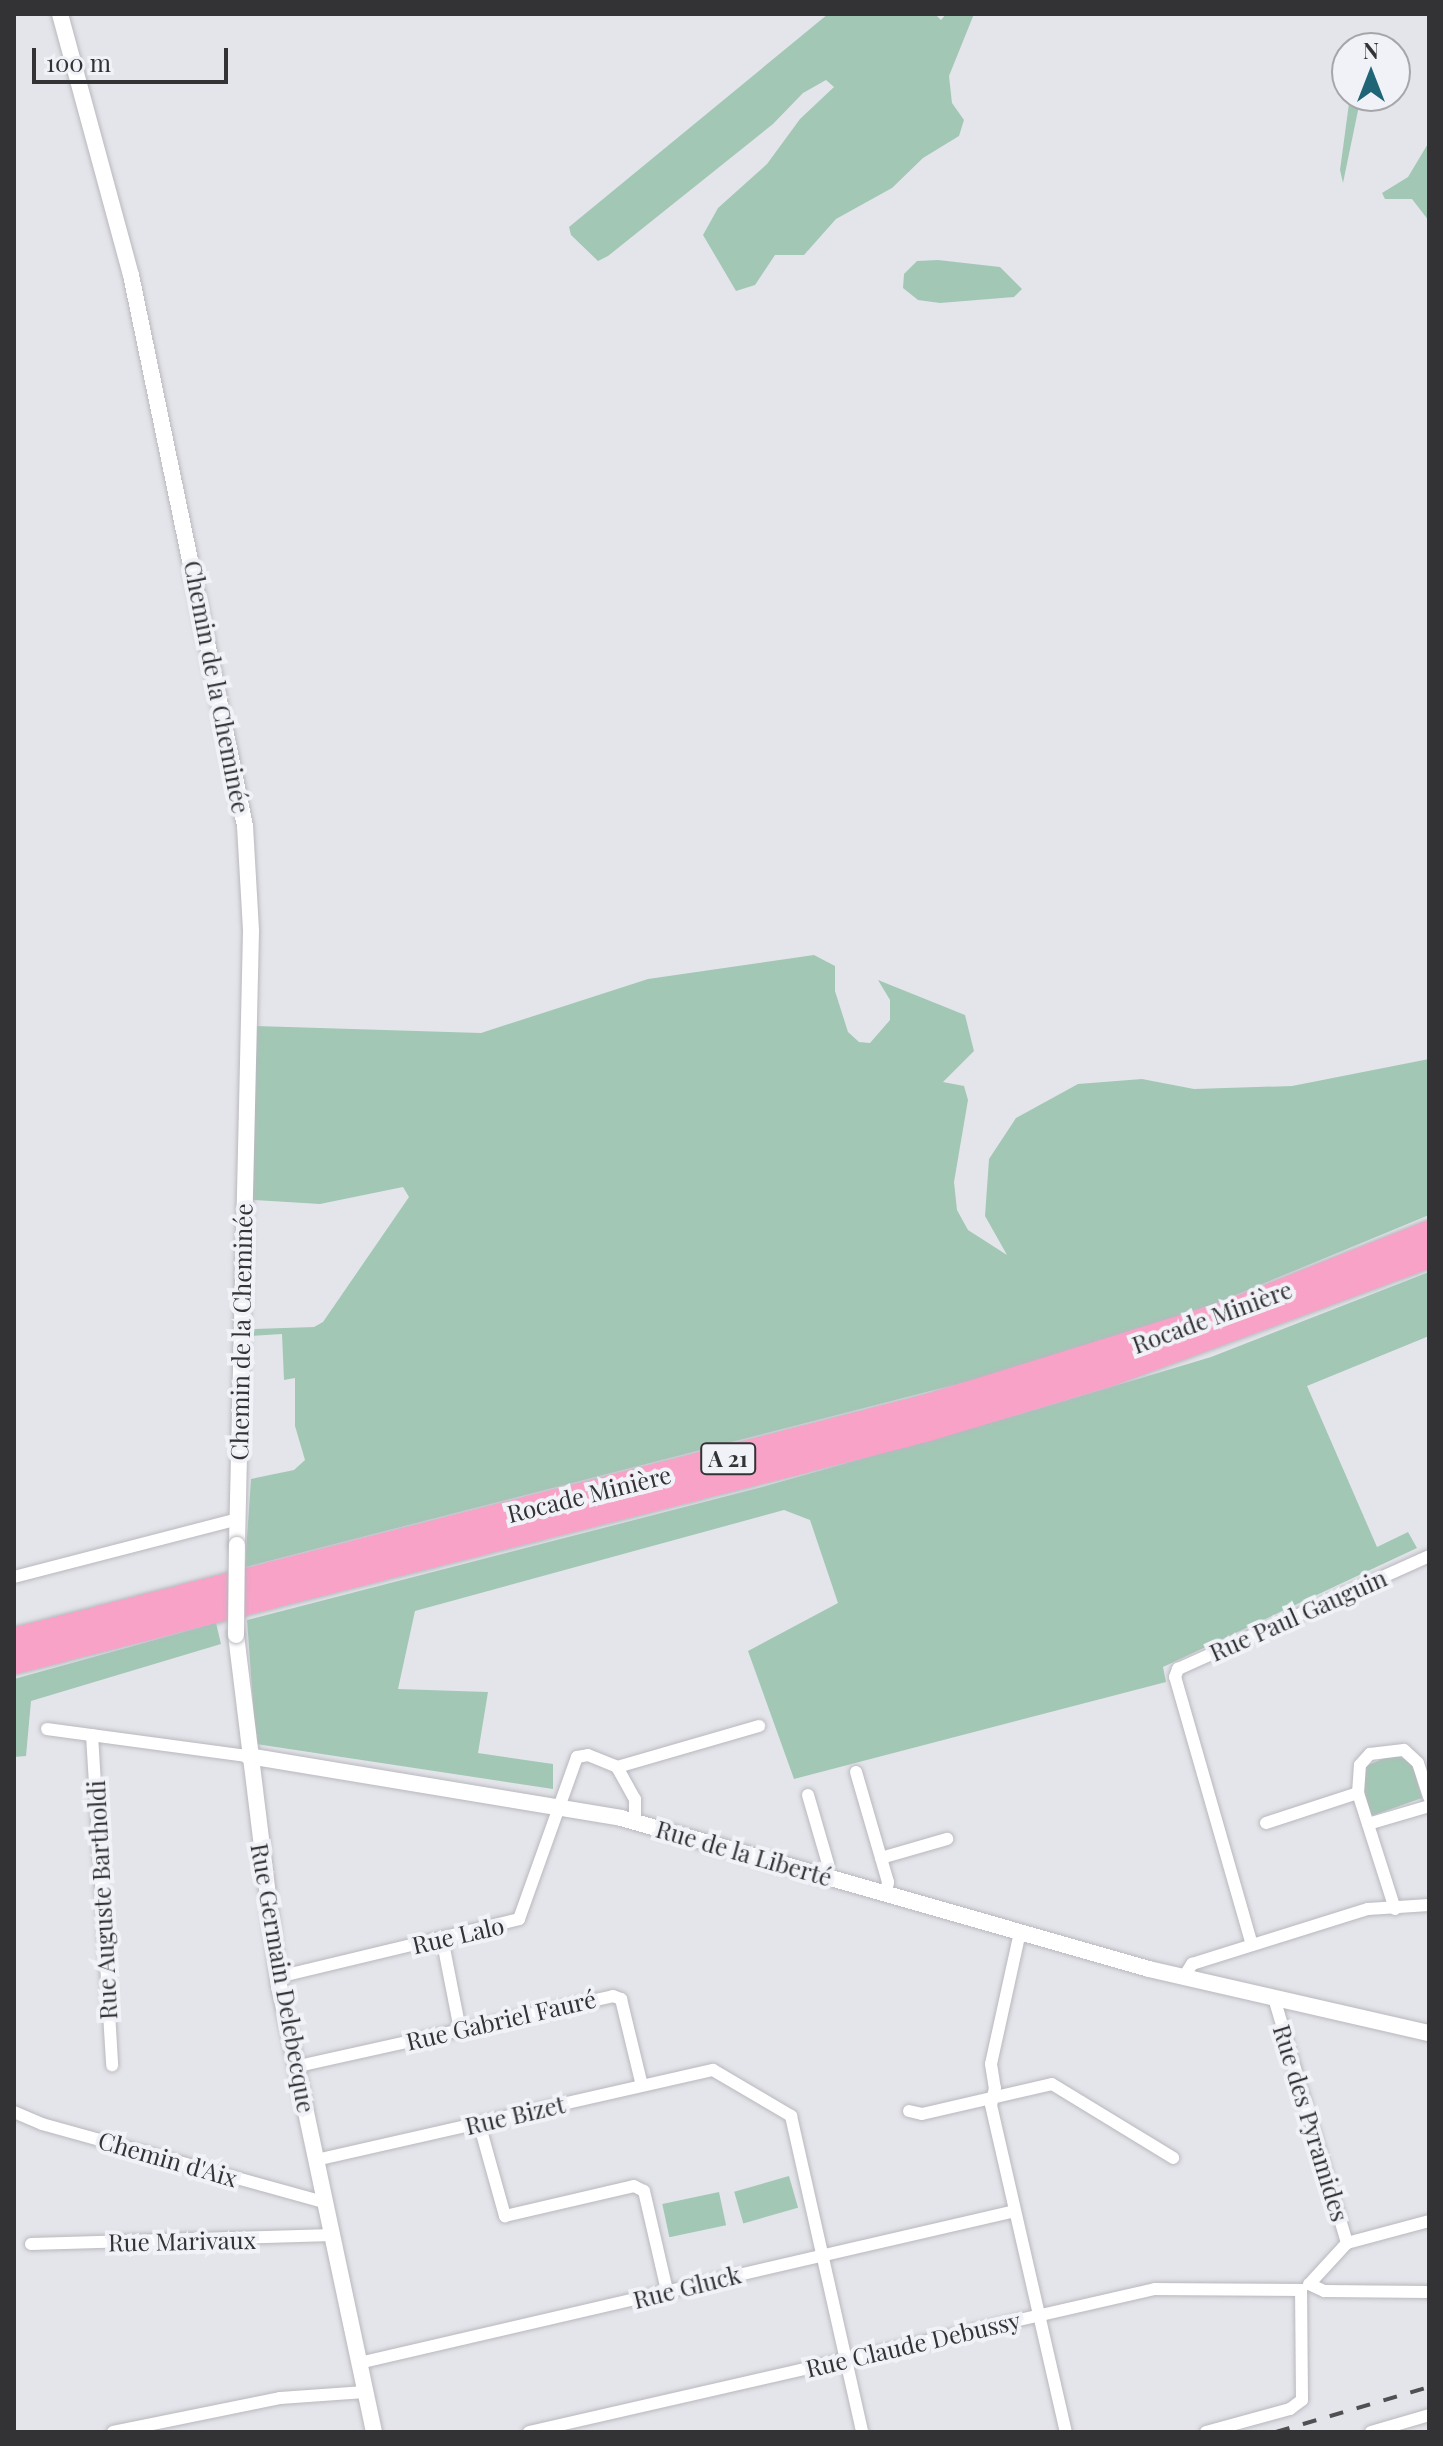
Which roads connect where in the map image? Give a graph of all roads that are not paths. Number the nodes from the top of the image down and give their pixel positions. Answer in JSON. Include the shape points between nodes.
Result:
{"nodes":[{"id":1,"x":60,"y":14,"type":"edge"},
{"id":2,"x":1429,"y":1233,"type":"edge"},
{"id":3,"x":1429,"y":1256,"type":"edge"},
{"id":4,"x":238,"y":1519,"type":"junction"},
{"id":5,"x":1428,"y":1556,"type":"edge"},
{"id":6,"x":14,"y":1577,"type":"edge"},
{"id":7,"x":14,"y":1640,"type":"edge"},
{"id":8,"x":14,"y":1662,"type":"edge"},
{"id":9,"x":759,"y":1726,"type":"dead end"},
{"id":10,"x":47,"y":1729,"type":"dead end"},
{"id":11,"x":92,"y":1735,"type":"junction"},
{"id":12,"x":248,"y":1756,"type":"junction"},
{"id":13,"x":617,"y":1767,"type":"junction"},
{"id":14,"x":856,"y":1772,"type":"dead end"},
{"id":15,"x":1358,"y":1793,"type":"junction"},
{"id":16,"x":808,"y":1795,"type":"dead end"},
{"id":17,"x":1429,"y":1797,"type":"edge"},
{"id":18,"x":558,"y":1806,"type":"junction"},
{"id":19,"x":1429,"y":1806,"type":"edge"},
{"id":20,"x":635,"y":1822,"type":"junction"},
{"id":21,"x":1266,"y":1823,"type":"dead end"},
{"id":22,"x":1368,"y":1824,"type":"junction"},
{"id":23,"x":947,"y":1839,"type":"dead end"},
{"id":24,"x":881,"y":1858,"type":"junction"},
{"id":25,"x":827,"y":1876,"type":"junction"},
{"id":26,"x":886,"y":1893,"type":"junction"},
{"id":27,"x":1428,"y":1908,"type":"edge"},
{"id":28,"x":1395,"y":1909,"type":"junction"},
{"id":29,"x":1020,"y":1932,"type":"junction"},
{"id":30,"x":442,"y":1938,"type":"junction"},
{"id":31,"x":1252,"y":1945,"type":"junction"},
{"id":32,"x":278,"y":1977,"type":"junction"},
{"id":33,"x":1183,"y":1978,"type":"junction"},
{"id":34,"x":1274,"y":1998,"type":"junction"},
{"id":35,"x":460,"y":2030,"type":"junction"},
{"id":36,"x":1429,"y":2033,"type":"edge"},
{"id":37,"x":112,"y":2065,"type":"dead end"},
{"id":38,"x":294,"y":2067,"type":"junction"},
{"id":39,"x":642,"y":2086,"type":"junction"},
{"id":40,"x":992,"y":2097,"type":"junction"},
{"id":41,"x":909,"y":2111,"type":"dead end"},
{"id":42,"x":14,"y":2112,"type":"edge"},
{"id":43,"x":479,"y":2123,"type":"junction"},
{"id":44,"x":1173,"y":2158,"type":"dead end"},
{"id":45,"x":316,"y":2160,"type":"junction"},
{"id":46,"x":324,"y":2202,"type":"junction"},
{"id":47,"x":1015,"y":2211,"type":"junction"},
{"id":48,"x":1429,"y":2221,"type":"edge"},
{"id":49,"x":333,"y":2235,"type":"junction"},
{"id":50,"x":1347,"y":2243,"type":"junction"},
{"id":51,"x":31,"y":2244,"type":"dead end"},
{"id":52,"x":821,"y":2254,"type":"junction"},
{"id":53,"x":1312,"y":2281,"type":"junction"},
{"id":54,"x":1301,"y":2290,"type":"junction"},
{"id":55,"x":667,"y":2291,"type":"junction"},
{"id":56,"x":1429,"y":2292,"type":"edge"},
{"id":57,"x":1040,"y":2315,"type":"junction"},
{"id":58,"x":845,"y":2358,"type":"junction"},
{"id":59,"x":359,"y":2363,"type":"junction"},
{"id":60,"x":365,"y":2392,"type":"junction"},
{"id":61,"x":1429,"y":2415,"type":"edge"},
{"id":62,"x":113,"y":2432,"type":"edge"},
{"id":63,"x":374,"y":2432,"type":"edge"},
{"id":64,"x":529,"y":2432,"type":"edge"},
{"id":65,"x":862,"y":2432,"type":"edge"},
{"id":66,"x":1066,"y":2432,"type":"edge"},
{"id":67,"x":1206,"y":2432,"type":"edge"},
{"id":68,"x":1371,"y":2432,"type":"edge"}],
"edges":[{"from":1,"to":4,"type":"street","name":"Chemin de la Cheminée","via":[[131,275],[245,826],[251,931]]},
{"from":2,"to":7,"type":"highway","name":"Rocade Minière","number":"A 21","via":[[1224,1314],[929,1406]]},
{"from":3,"to":8,"type":"highway","name":"Rocade Minière","number":"A 21","via":[[1135,1366],[925,1430]]},
{"from":4,"to":6,"type":"street"},
{"from":4,"to":12,"type":"street","name":"Rue Germain Delebecque","bridge":true,"via":[[236,1649]]},
{"from":5,"to":31,"type":"street","name":"Rue Paul Gauguin","via":[[1178,1669],[1175,1677]]},
{"from":9,"to":13,"type":"street"},
{"from":10,"to":11,"type":"street","name":"Rue de la Liberté"},
{"from":11,"to":12,"type":"street","name":"Rue de la Liberté"},
{"from":11,"to":37,"type":"street","name":"Rue Auguste Bartholdi"},
{"from":12,"to":18,"type":"street","name":"Rue de la Liberté"},
{"from":12,"to":32,"type":"street","name":"Rue Germain Delebecque"},
{"from":13,"to":18,"type":"street","via":[[588,1755],[577,1757]]},
{"from":13,"to":20,"type":"street","via":[[635,1799]]},
{"from":14,"to":24,"type":"street"},
{"from":15,"to":17,"type":"street","via":[[1357,1773],[1364,1758],[1395,1747],[1418,1763]]},
{"from":15,"to":21,"type":"street"},
{"from":15,"to":22,"type":"street"},
{"from":16,"to":25,"type":"street"},
{"from":18,"to":20,"type":"street","name":"Rue de la Liberté"},
{"from":18,"to":30,"type":"street","name":"Rue Lalo","via":[[524,1914],[513,1923]]},
{"from":19,"to":22,"type":"street"},
{"from":20,"to":25,"type":"street","name":"Rue de la Liberté"},
{"from":22,"to":28,"type":"street"},
{"from":23,"to":24,"type":"street"},
{"from":24,"to":26,"type":"street"},
{"from":25,"to":26,"type":"street","name":"Rue de la Liberté"},
{"from":26,"to":29,"type":"street","name":"Rue de la Liberté"},
{"from":27,"to":28,"type":"street"},
{"from":28,"to":31,"type":"street","via":[[1368,1909]]},
{"from":29,"to":33,"type":"street","name":"Rue de la Liberté"},
{"from":29,"to":40,"type":"street","via":[[991,2064]]},
{"from":30,"to":32,"type":"street","name":"Rue Lalo"},
{"from":30,"to":35,"type":"street"},
{"from":31,"to":33,"type":"street","via":[[1192,1964]]},
{"from":32,"to":38,"type":"street","name":"Rue Germain Delebecque"},
{"from":33,"to":34,"type":"street","name":"Rue de la Liberté"},
{"from":34,"to":36,"type":"street","name":"Rue de la Liberté"},
{"from":34,"to":50,"type":"street","name":"Rue des Pyramides"},
{"from":35,"to":38,"type":"street","name":"Rue Gabriel Fauré"},
{"from":35,"to":39,"type":"street","name":"Rue Gabriel Fauré","via":[[613,1996],[621,1999]]},
{"from":38,"to":45,"type":"street","name":"Rue Germain Delebecque"},
{"from":39,"to":43,"type":"street","name":"Rue Bizet"},
{"from":39,"to":52,"type":"street","name":"Rue Bizet","via":[[713,2070],[788,2111]]},
{"from":40,"to":41,"type":"street","via":[[922,2114]]},
{"from":40,"to":44,"type":"street","via":[[1057,2085]]},
{"from":40,"to":47,"type":"street"},
{"from":42,"to":46,"type":"street","name":"Chemin d'Aix"},
{"from":43,"to":45,"type":"street","name":"Rue Bizet"},
{"from":43,"to":55,"type":"street","via":[[505,2216],[634,2186],[644,2191]]},
{"from":45,"to":46,"type":"street","name":"Rue Germain Delebecque"},
{"from":46,"to":49,"type":"street","name":"Rue Germain Delebecque"},
{"from":47,"to":52,"type":"street","name":"Rue Gluck"},
{"from":47,"to":57,"type":"street"},
{"from":48,"to":50,"type":"street"},
{"from":49,"to":51,"type":"street","name":"Rue Marivaux"},
{"from":49,"to":59,"type":"street","name":"Rue Germain Delebecque"},
{"from":50,"to":53,"type":"street","name":"Rue des Pyramides"},
{"from":52,"to":55,"type":"street","name":"Rue Gluck"},
{"from":52,"to":58,"type":"street"},
{"from":53,"to":54,"type":"street","name":"Rue des Pyramides"},
{"from":53,"to":56,"type":"street","via":[[1324,2291]]},
{"from":54,"to":57,"type":"street","name":"Rue Claude Debussy","via":[[1166,2287]]},
{"from":54,"to":67,"type":"street","via":[[1302,2400],[1290,2409]]},
{"from":55,"to":59,"type":"street","name":"Rue Gluck"},
{"from":57,"to":58,"type":"street","name":"Rue Claude Debussy"},
{"from":57,"to":66,"type":"street"},
{"from":58,"to":64,"type":"street","name":"Rue Claude Debussy"},
{"from":58,"to":65,"type":"street"},
{"from":59,"to":60,"type":"street","name":"Rue Germain Delebecque"},
{"from":60,"to":62,"type":"street","via":[[280,2398]]},
{"from":60,"to":63,"type":"street","name":"Rue Germain Delebecque"},
{"from":61,"to":68,"type":"street"}]}
